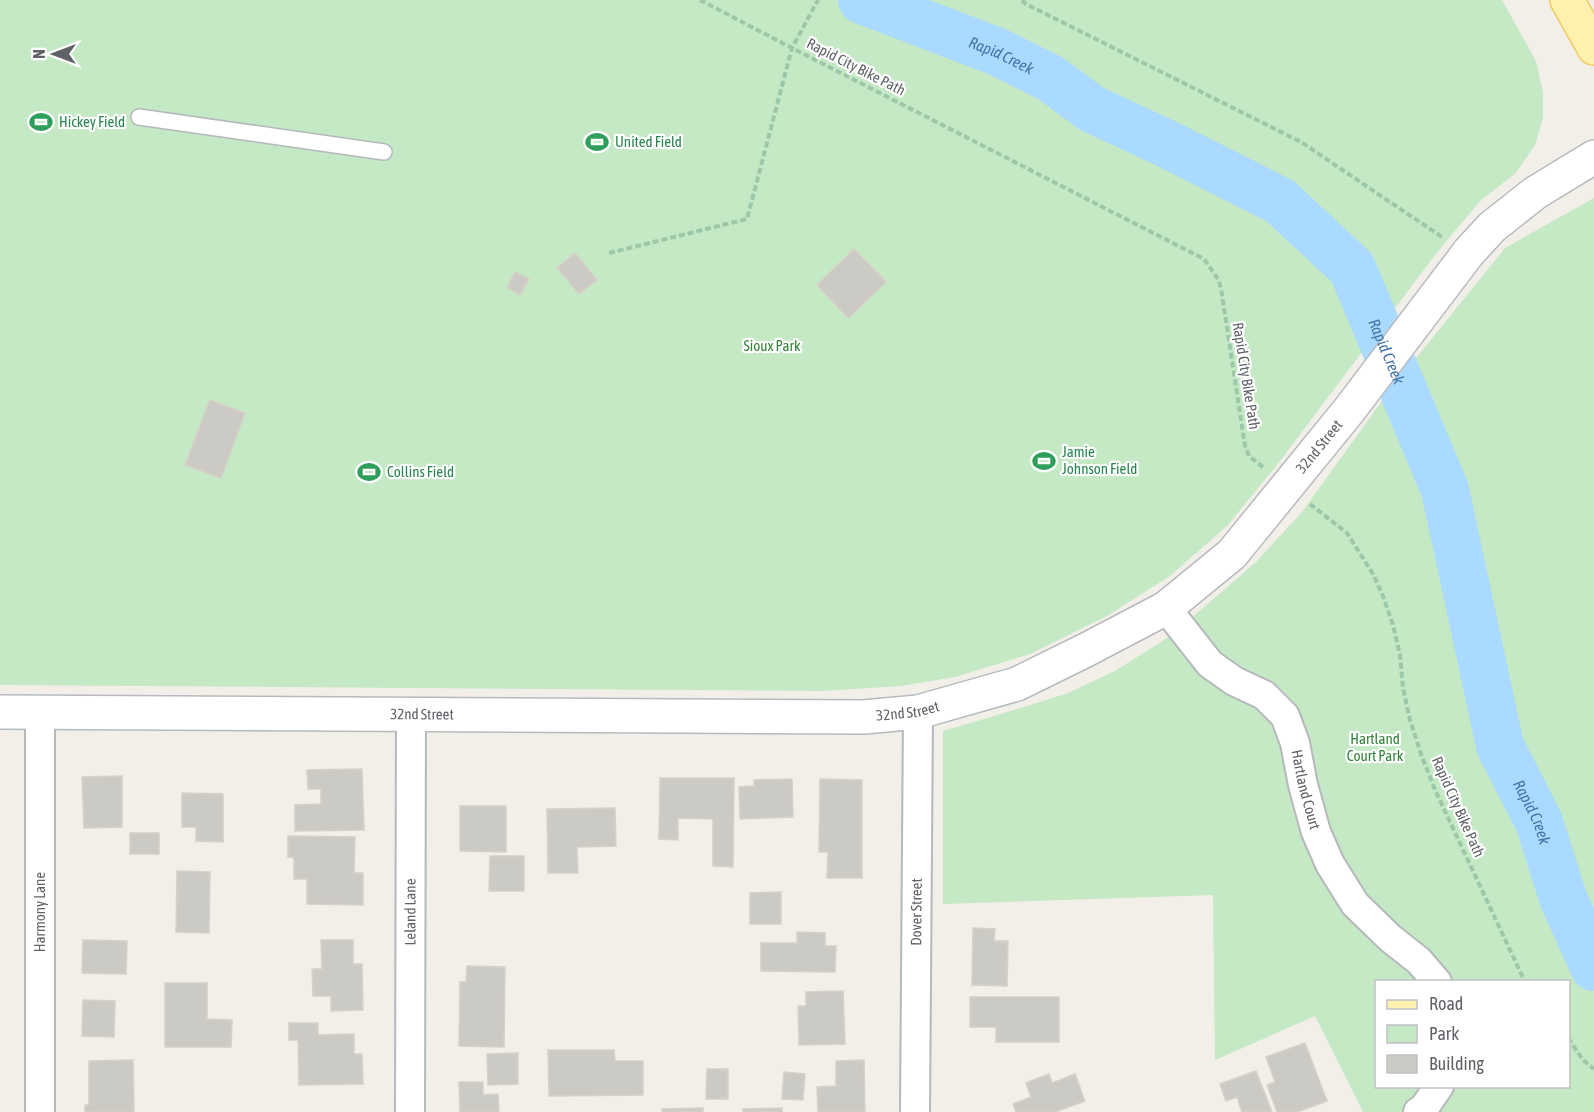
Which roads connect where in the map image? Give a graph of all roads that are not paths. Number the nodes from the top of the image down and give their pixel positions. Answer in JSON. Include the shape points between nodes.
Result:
{"nodes":[{"id":1,"x":1567,"y":0,"type":"edge"},
{"id":2,"x":1594,"y":48,"type":"edge"},
{"id":3,"x":139,"y":117,"type":"dead end"},
{"id":4,"x":384,"y":152,"type":"dead end"},
{"id":5,"x":1594,"y":157,"type":"edge"},
{"id":6,"x":1166,"y":608,"type":"junction"},
{"id":7,"x":0,"y":712,"type":"edge"},
{"id":8,"x":40,"y":712,"type":"junction"},
{"id":9,"x":918,"y":712,"type":"junction"},
{"id":10,"x":411,"y":714,"type":"junction"},
{"id":11,"x":1436,"y":980,"type":"edge"},
{"id":12,"x":1438,"y":1088,"type":"edge"},
{"id":13,"x":40,"y":1112,"type":"edge"},
{"id":14,"x":410,"y":1112,"type":"edge"},
{"id":15,"x":915,"y":1112,"type":"edge"},
{"id":16,"x":1418,"y":1112,"type":"edge"}],
"edges":[{"from":1,"to":2,"type":"main road"},
{"from":3,"to":4,"type":"lane"},
{"from":5,"to":6,"type":"street","name":"32nd Street","via":[[1506,214],[1469,252],[1350,409],[1232,554]]},
{"from":6,"to":9,"type":"street","name":"32nd Street","via":[[1017,684]]},
{"from":6,"to":11,"type":"street","name":"Hartland Court","via":[[1210,664],[1264,695],[1285,716],[1316,832],[1330,864],[1355,904]]},
{"from":7,"to":8,"type":"street","name":"32nd Street"},
{"from":8,"to":10,"type":"street","name":"32nd Street"},
{"from":8,"to":13,"type":"street","name":"Harmony Lane"},
{"from":9,"to":10,"type":"street","name":"32nd Street","via":[[864,717]]},
{"from":9,"to":15,"type":"street","name":"Dover Street"},
{"from":10,"to":14,"type":"street","name":"Leland Lane"},
{"from":12,"to":16,"type":"street"}]}
